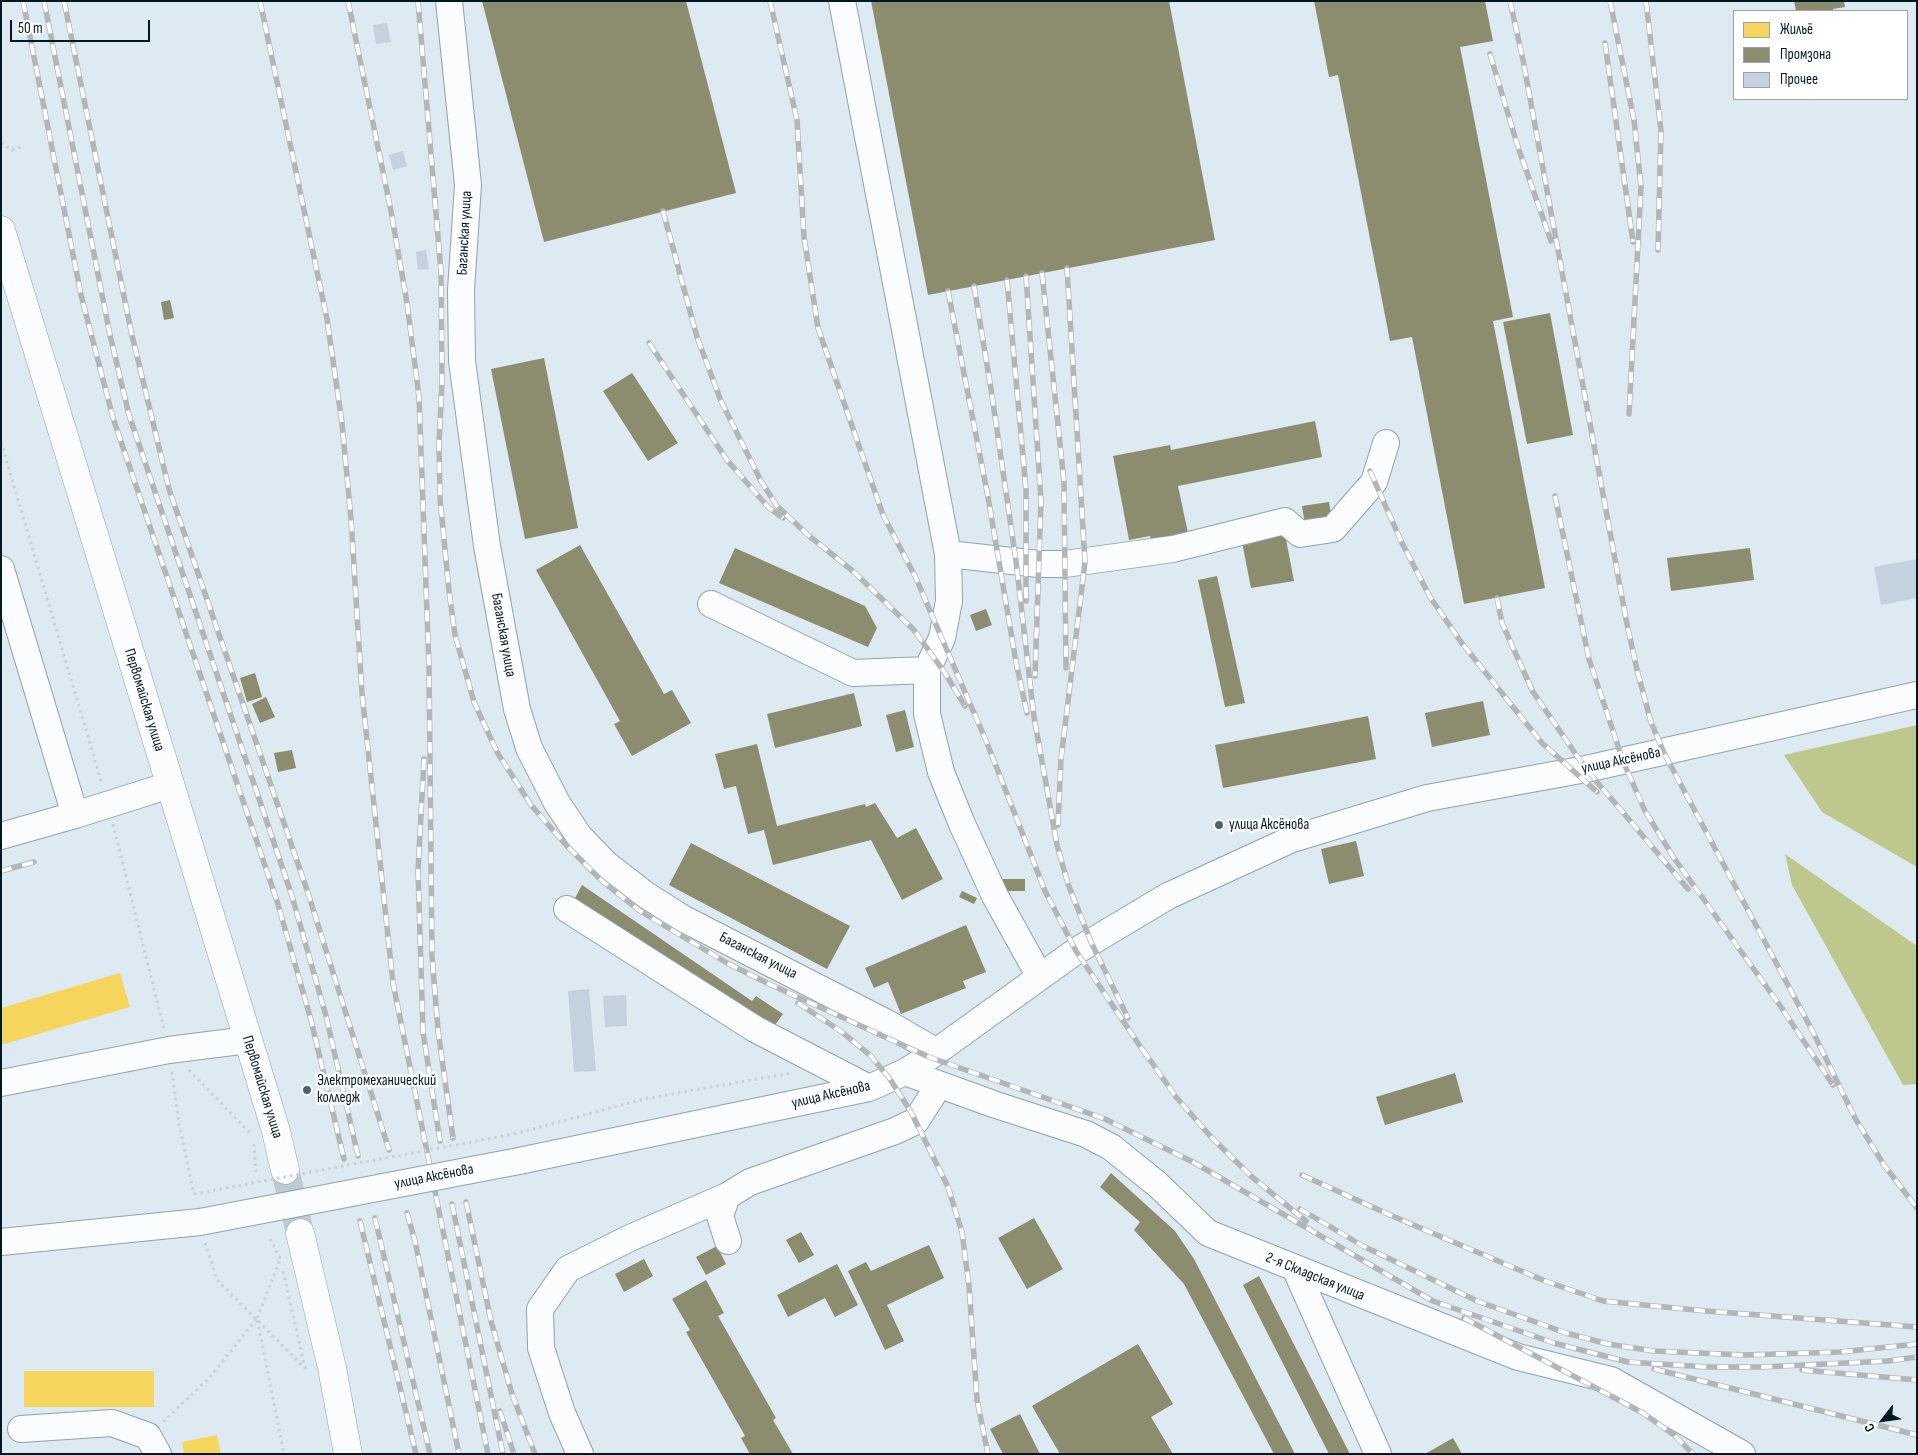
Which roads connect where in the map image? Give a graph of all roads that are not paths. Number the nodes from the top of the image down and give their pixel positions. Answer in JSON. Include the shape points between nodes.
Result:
{"nodes":[{"id":1,"x":448,"y":1,"type":"edge"},
{"id":2,"x":842,"y":1,"type":"edge"},
{"id":3,"x":1,"y":230,"type":"edge"},
{"id":4,"x":5,"y":258,"type":"edge"},
{"id":5,"x":1386,"y":443,"type":"dead end"},
{"id":6,"x":948,"y":554,"type":"junction"},
{"id":7,"x":1,"y":569,"type":"edge"},
{"id":8,"x":711,"y":604,"type":"dead end"},
{"id":9,"x":927,"y":670,"type":"junction"},
{"id":10,"x":1917,"y":695,"type":"edge"},
{"id":11,"x":170,"y":785,"type":"junction"},
{"id":12,"x":75,"y":815,"type":"junction"},
{"id":13,"x":1,"y":836,"type":"edge"},
{"id":14,"x":567,"y":909,"type":"dead end"},
{"id":15,"x":1040,"y":977,"type":"junction"},
{"id":16,"x":248,"y":1040,"type":"junction"},
{"id":17,"x":936,"y":1052,"type":"junction"},
{"id":18,"x":905,"y":1072,"type":"junction"},
{"id":19,"x":1,"y":1083,"type":"edge"},
{"id":20,"x":939,"y":1084,"type":"junction"},
{"id":21,"x":869,"y":1088,"type":"junction"},
{"id":22,"x":285,"y":1170,"type":"tunnel mouth"},
{"id":23,"x":727,"y":1196,"type":"junction"},
{"id":24,"x":300,"y":1233,"type":"tunnel mouth"},
{"id":25,"x":728,"y":1240,"type":"dead end"},
{"id":26,"x":1,"y":1242,"type":"edge"},
{"id":27,"x":1295,"y":1268,"type":"junction"},
{"id":28,"x":21,"y":1429,"type":"dead end"},
{"id":29,"x":153,"y":1445,"type":"edge"},
{"id":30,"x":348,"y":1454,"type":"edge"},
{"id":31,"x":580,"y":1454,"type":"edge"},
{"id":32,"x":1378,"y":1454,"type":"edge"},
{"id":33,"x":1742,"y":1454,"type":"edge"}],
"edges":[{"from":1,"to":17,"type":"street","name":"Баганская улица","via":[[468,185],[461,290],[462,361],[487,546],[517,709],[529,748],[557,803],[579,836],[606,864],[646,895],[684,919],[887,1023]]},
{"from":2,"to":6,"type":"street"},
{"from":3,"to":4,"type":"main road","name":"Первомайская улица"},
{"from":4,"to":11,"type":"main road","name":"Первомайская улица"},
{"from":5,"to":6,"type":"street","via":[[1374,482],[1333,529],[1300,534],[1285,521],[1173,549],[1065,564]]},
{"from":6,"to":9,"type":"street","via":[[949,601],[942,638]]},
{"from":7,"to":12,"type":"street"},
{"from":8,"to":9,"type":"street","via":[[853,673]]},
{"from":9,"to":15,"type":"street","via":[[928,714],[941,772],[995,896]]},
{"from":10,"to":15,"type":"street","name":"улица Аксёнова","via":[[1586,769],[1427,798],[1292,839],[1168,896],[1076,951]]},
{"from":11,"to":12,"type":"street"},
{"from":11,"to":16,"type":"main road","name":"Первомайская улица"},
{"from":12,"to":13,"type":"street"},
{"from":14,"to":21,"type":"street","via":[[755,1029]]},
{"from":15,"to":17,"type":"street","name":"улица Аксёнова"},
{"from":16,"to":19,"type":"street","via":[[169,1050]]},
{"from":16,"to":22,"type":"main road","name":"Первомайская улица"},
{"from":17,"to":18,"type":"street","name":"улица Аксёнова"},
{"from":18,"to":20,"type":"street","name":"2-я Складская улица"},
{"from":18,"to":21,"type":"street","name":"улица Аксёнова"},
{"from":20,"to":23,"type":"street","via":[[916,1121],[750,1182]]},
{"from":20,"to":27,"type":"street","name":"2-я Складская улица","via":[[1086,1134],[1111,1147],[1157,1184],[1208,1233]]},
{"from":21,"to":26,"type":"street","name":"улица Аксёнова","bridge":true,"via":[[201,1228]]},
{"from":23,"to":25,"type":"street","via":[[720,1216]]},
{"from":23,"to":31,"type":"street","via":[[630,1238],[568,1270],[540,1309],[541,1348],[562,1414]]},
{"from":24,"to":30,"type":"main road","via":[[332,1368]]},
{"from":27,"to":32,"type":"street"},
{"from":27,"to":33,"type":"street","name":"2-я Складская улица","via":[[1518,1357],[1611,1380]]},
{"from":28,"to":29,"type":"street","via":[[112,1423]]}]}
